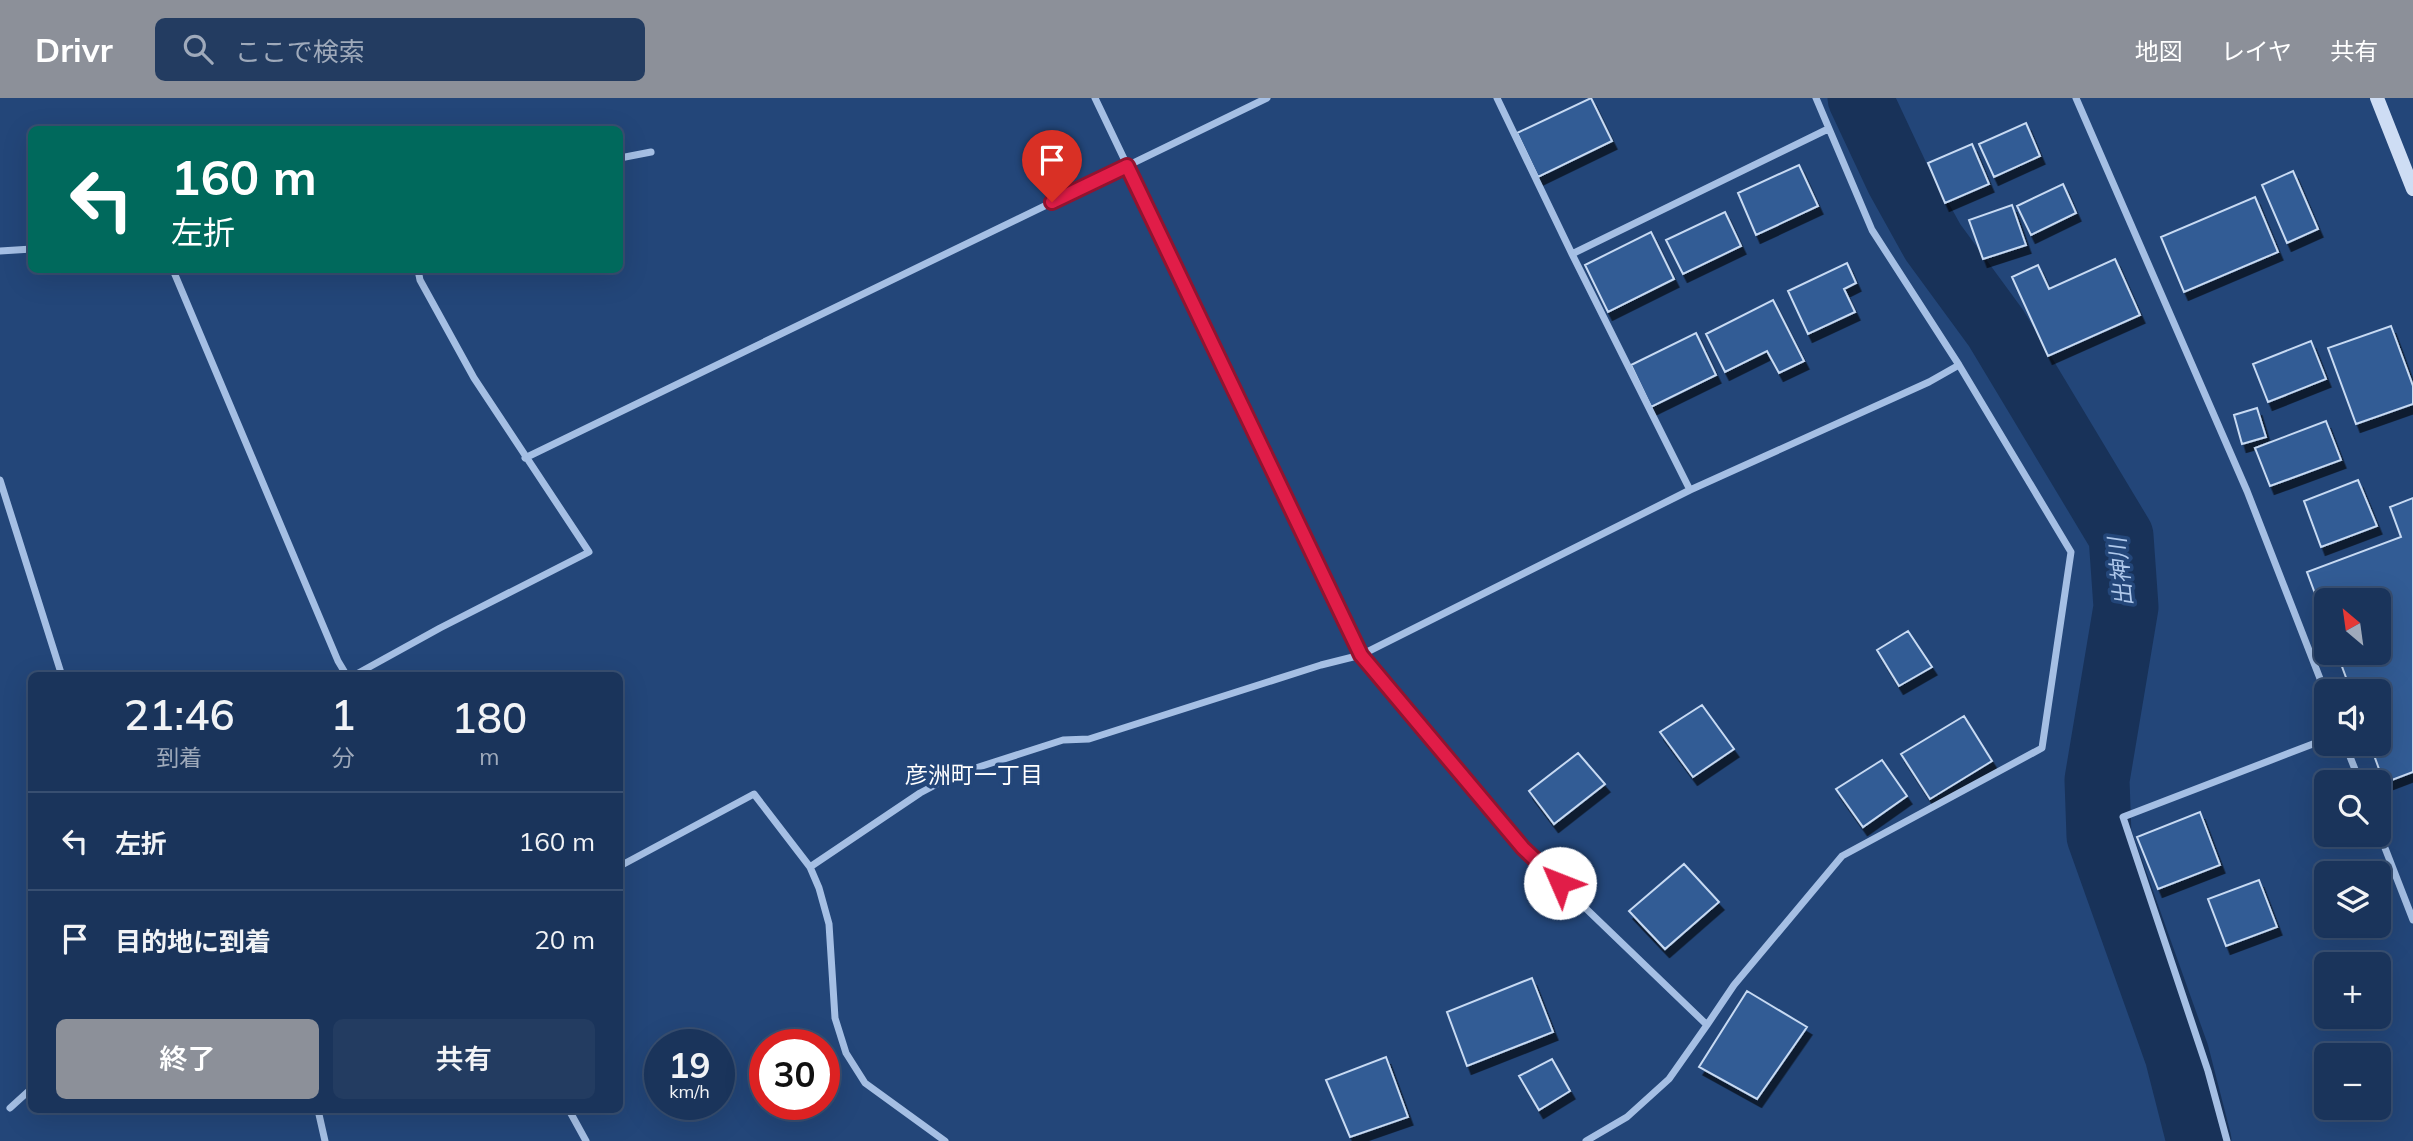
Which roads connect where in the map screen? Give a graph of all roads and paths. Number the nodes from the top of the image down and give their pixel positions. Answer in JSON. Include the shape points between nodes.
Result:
{"nodes":[{"id":1,"x":1096,"y":98,"type":"edge"},
{"id":2,"x":1267,"y":98,"type":"edge"},
{"id":3,"x":1497,"y":98,"type":"edge"},
{"id":4,"x":1815,"y":98,"type":"edge"},
{"id":5,"x":2076,"y":98,"type":"edge"},
{"id":6,"x":2377,"y":98,"type":"edge"},
{"id":7,"x":1828,"y":129,"type":"junction"},
{"id":8,"x":651,"y":152,"type":"dead end"},
{"id":9,"x":623,"y":157,"type":"edge"},
{"id":10,"x":1127,"y":166,"type":"junction"},
{"id":11,"x":2413,"y":189,"type":"edge"},
{"id":12,"x":28,"y":249,"type":"edge"},
{"id":13,"x":0,"y":251,"type":"edge"},
{"id":14,"x":1572,"y":254,"type":"junction"},
{"id":15,"x":174,"y":273,"type":"edge"},
{"id":16,"x":419,"y":273,"type":"edge"},
{"id":17,"x":1959,"y":365,"type":"junction"},
{"id":18,"x":525,"y":458,"type":"junction"},
{"id":19,"x":0,"y":480,"type":"edge"},
{"id":20,"x":1690,"y":490,"type":"junction"},
{"id":21,"x":1361,"y":655,"type":"junction"},
{"id":22,"x":61,"y":672,"type":"edge"},
{"id":23,"x":345,"y":672,"type":"edge"},
{"id":24,"x":360,"y":672,"type":"edge"},
{"id":25,"x":2320,"y":679,"type":"edge"},
{"id":26,"x":2314,"y":743,"type":"edge"},
{"id":27,"x":2385,"y":847,"type":"edge"},
{"id":28,"x":623,"y":864,"type":"edge"},
{"id":29,"x":810,"y":867,"type":"junction"},
{"id":30,"x":2413,"y":920,"type":"edge"},
{"id":31,"x":1707,"y":1025,"type":"junction"},
{"id":32,"x":28,"y":1092,"type":"edge"},
{"id":33,"x":10,"y":1108,"type":"dead end"},
{"id":34,"x":318,"y":1113,"type":"edge"},
{"id":35,"x":571,"y":1113,"type":"edge"},
{"id":36,"x":325,"y":1141,"type":"edge"},
{"id":37,"x":586,"y":1141,"type":"edge"},
{"id":38,"x":945,"y":1141,"type":"edge"},
{"id":39,"x":1586,"y":1141,"type":"edge"},
{"id":40,"x":2227,"y":1141,"type":"edge"}],
"edges":[{"from":1,"to":10,"type":"street"},
{"from":2,"to":10,"type":"street"},
{"from":3,"to":14,"type":"street"},
{"from":4,"to":7,"type":"street"},
{"from":5,"to":25,"type":"street","via":[[2247,491]]},
{"from":6,"to":11,"type":"main road"},
{"from":7,"to":14,"type":"street"},
{"from":7,"to":17,"type":"street","via":[[1872,230]]},
{"from":8,"to":9,"type":"street"},
{"from":10,"to":18,"type":"street"},
{"from":10,"to":21,"type":"street"},
{"from":12,"to":13,"type":"street"},
{"from":14,"to":20,"type":"street"},
{"from":15,"to":23,"type":"street"},
{"from":16,"to":18,"type":"street","via":[[474,378]]},
{"from":17,"to":20,"type":"street"},
{"from":17,"to":31,"type":"street","via":[[2071,552],[2042,748],[1842,856],[1734,985]]},
{"from":18,"to":24,"type":"street","via":[[589,552]]},
{"from":19,"to":22,"type":"street"},
{"from":20,"to":21,"type":"street"},
{"from":21,"to":29,"type":"street","via":[[1089,739],[1063,740],[954,775]]},
{"from":21,"to":31,"type":"street","via":[[1523,848]]},
{"from":26,"to":40,"type":"street","via":[[2123,817],[2208,1070]]},
{"from":27,"to":30,"type":"street"},
{"from":28,"to":29,"type":"street","via":[[754,794]]},
{"from":29,"to":38,"type":"street","via":[[829,925],[835,1018],[846,1053],[865,1083]]},
{"from":31,"to":39,"type":"street","via":[[1669,1079],[1627,1117]]},
{"from":32,"to":33,"type":"street"},
{"from":34,"to":36,"type":"street"},
{"from":35,"to":37,"type":"street"}]}
